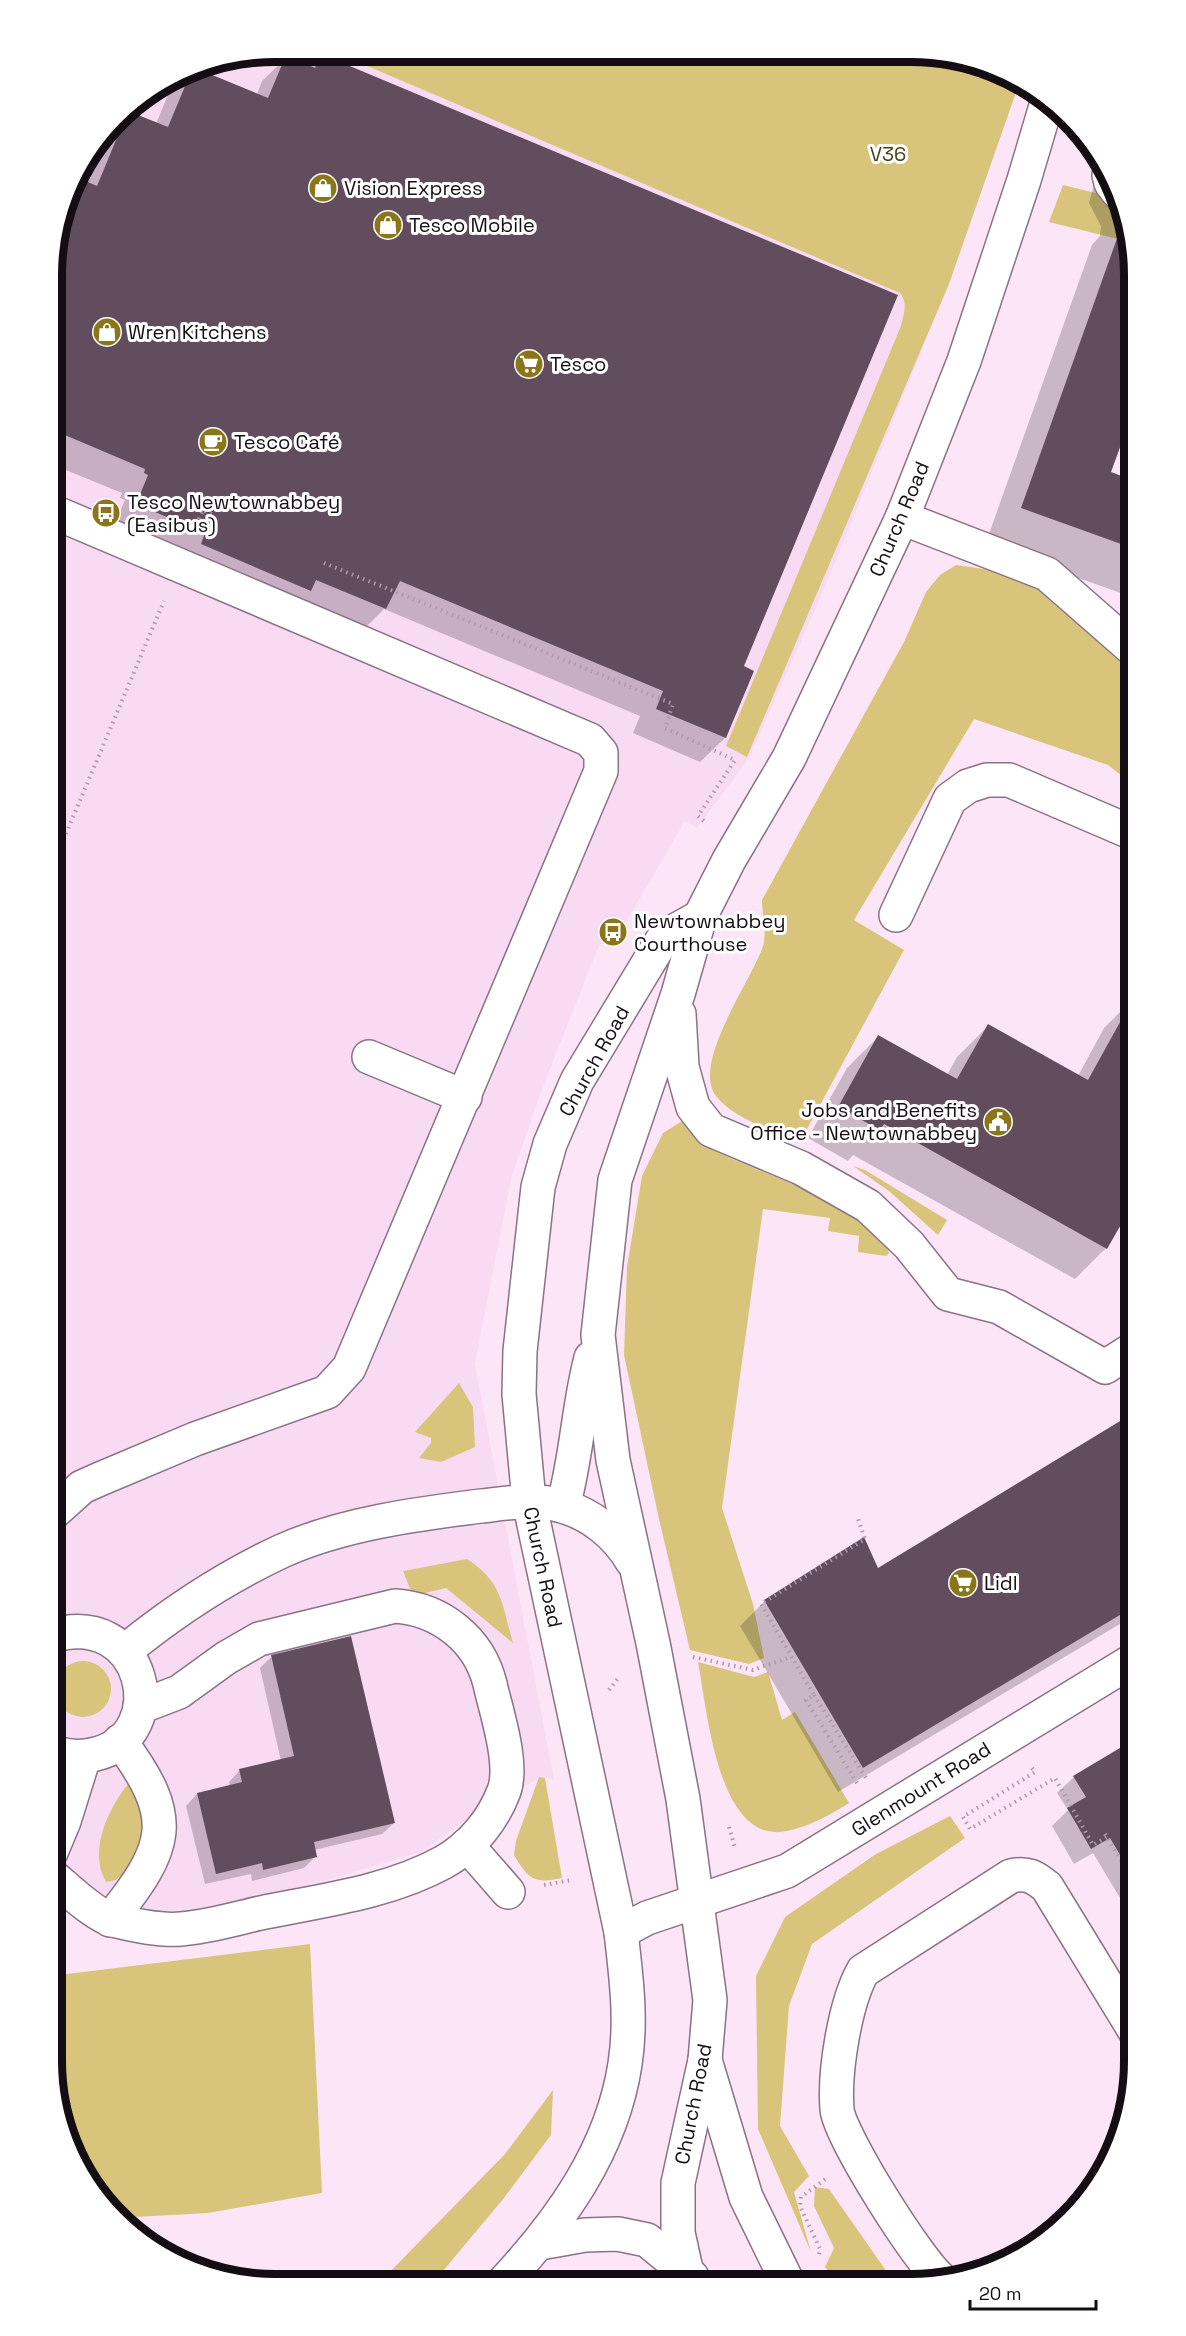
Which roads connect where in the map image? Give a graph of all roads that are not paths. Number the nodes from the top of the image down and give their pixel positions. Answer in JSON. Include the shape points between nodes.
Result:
{"nodes":[{"id":1,"x":1045,"y":108,"type":"edge"},
{"id":2,"x":62,"y":515,"type":"edge"},
{"id":3,"x":902,"y":518,"type":"junction"},
{"id":4,"x":1124,"y":641,"type":"edge"},
{"id":5,"x":1124,"y":829,"type":"edge"},
{"id":6,"x":896,"y":915,"type":"dead end"},
{"id":7,"x":700,"y":917,"type":"junction"},
{"id":8,"x":678,"y":994,"type":"junction"},
{"id":9,"x":369,"y":1057,"type":"dead end"},
{"id":10,"x":465,"y":1097,"type":"junction"},
{"id":11,"x":598,"y":1335,"type":"junction"},
{"id":12,"x":1124,"y":1355,"type":"edge"},
{"id":13,"x":529,"y":1501,"type":"junction"},
{"id":14,"x":62,"y":1505,"type":"edge"},
{"id":15,"x":563,"y":1506,"type":"junction"},
{"id":16,"x":636,"y":1568,"type":"junction"},
{"id":17,"x":62,"y":1633,"type":"edge"},
{"id":18,"x":125,"y":1651,"type":"junction"},
{"id":19,"x":1124,"y":1666,"type":"edge"},
{"id":20,"x":140,"y":1707,"type":"junction"},
{"id":21,"x":120,"y":1741,"type":"junction"},
{"id":22,"x":62,"y":1755,"type":"edge"},
{"id":23,"x":84,"y":1757,"type":"junction"},
{"id":24,"x":62,"y":1826,"type":"edge"},
{"id":25,"x":467,"y":1845,"type":"junction"},
{"id":26,"x":62,"y":1883,"type":"edge"},
{"id":27,"x":508,"y":1892,"type":"road end"},
{"id":28,"x":698,"y":1901,"type":"junction"},
{"id":29,"x":110,"y":1920,"type":"junction"},
{"id":30,"x":621,"y":1932,"type":"junction"},
{"id":31,"x":1124,"y":2014,"type":"edge"},
{"id":32,"x":705,"y":2060,"type":"junction"},
{"id":33,"x":540,"y":2243,"type":"junction"},
{"id":34,"x":936,"y":2273,"type":"edge"},
{"id":35,"x":511,"y":2274,"type":"edge"},
{"id":36,"x":688,"y":2274,"type":"edge"},
{"id":37,"x":691,"y":2274,"type":"edge"},
{"id":38,"x":784,"y":2274,"type":"edge"}],
"edges":[{"from":1,"to":3,"type":"street","name":"Church Road","via":[[964,361]]},
{"from":2,"to":10,"type":"street","via":[[518,708],[590,740],[601,753],[601,771]]},
{"from":3,"to":4,"type":"street","via":[[1047,574]]},
{"from":3,"to":7,"type":"street","name":"Church Road","via":[[789,758]]},
{"from":5,"to":6,"type":"street","via":[[1009,780],[987,780],[968,786],[950,799]]},
{"from":7,"to":8,"type":"street","name":"Church Road"},
{"from":7,"to":13,"type":"street","name":"Church Road","via":[[664,937],[578,1081],[550,1144],[537,1198],[520,1351],[519,1394]]},
{"from":8,"to":11,"type":"street","name":"Church Road","via":[[615,1180]]},
{"from":8,"to":12,"type":"street","via":[[682,1068],[693,1107],[711,1130],[801,1168],[868,1206],[909,1245],[948,1294],[999,1307],[1105,1367]]},
{"from":9,"to":10,"type":"street"},
{"from":10,"to":14,"type":"street","via":[[349,1368],[327,1392],[195,1439],[100,1479],[82,1487]]},
{"from":11,"to":15,"type":"street","via":[[585,1381],[578,1445]]},
{"from":11,"to":16,"type":"street","name":"Church Road","via":[[613,1460]]},
{"from":13,"to":15,"type":"street"},
{"from":13,"to":18,"type":"street","via":[[417,1513],[284,1551],[215,1585]]},
{"from":13,"to":30,"type":"street","name":"Church Road"},
{"from":15,"to":16,"type":"street","via":[[605,1528],[622,1544]]},
{"from":16,"to":28,"type":"street","name":"Church Road","via":[[683,1799]]},
{"from":17,"to":18,"type":"street","via":[[90,1632]]},
{"from":18,"to":20,"type":"street","via":[[136,1668],[141,1687]]},
{"from":19,"to":28,"type":"street","name":"Glenmount Road","via":[[787,1871]]},
{"from":20,"to":21,"type":"street","via":[[133,1726]]},
{"from":20,"to":25,"type":"street","via":[[179,1692],[259,1639],[395,1606],[416,1607],[434,1614],[468,1641],[487,1674],[505,1752],[506,1788],[492,1818]]},
{"from":21,"to":23,"type":"street","via":[[104,1752]]},
{"from":21,"to":29,"type":"street","via":[[141,1769],[154,1798],[161,1833],[152,1862]]},
{"from":22,"to":23,"type":"street"},
{"from":23,"to":24,"type":"street"},
{"from":25,"to":27,"type":"street"},
{"from":25,"to":29,"type":"street","via":[[446,1861],[401,1883],[354,1894],[179,1930]]},
{"from":26,"to":29,"type":"street"},
{"from":28,"to":30,"type":"street","name":"Glenmount Road","via":[[647,1918]]},
{"from":28,"to":32,"type":"street","name":"Church Road","via":[[710,2000]]},
{"from":30,"to":33,"type":"street","name":"Church Road","via":[[629,2002],[625,2064],[610,2122],[574,2196]]},
{"from":31,"to":34,"type":"street","via":[[1047,1887],[1022,1873],[1011,1876],[863,1971],[853,1989],[845,2024],[837,2111],[846,2138],[914,2248]]},
{"from":32,"to":37,"type":"street","name":"Church Road","via":[[678,2183],[678,2233]]},
{"from":32,"to":38,"type":"street","via":[[746,2197]]},
{"from":33,"to":35,"type":"street","name":"Church Road"},
{"from":33,"to":36,"type":"street","via":[[618,2234],[647,2240]]}]}
